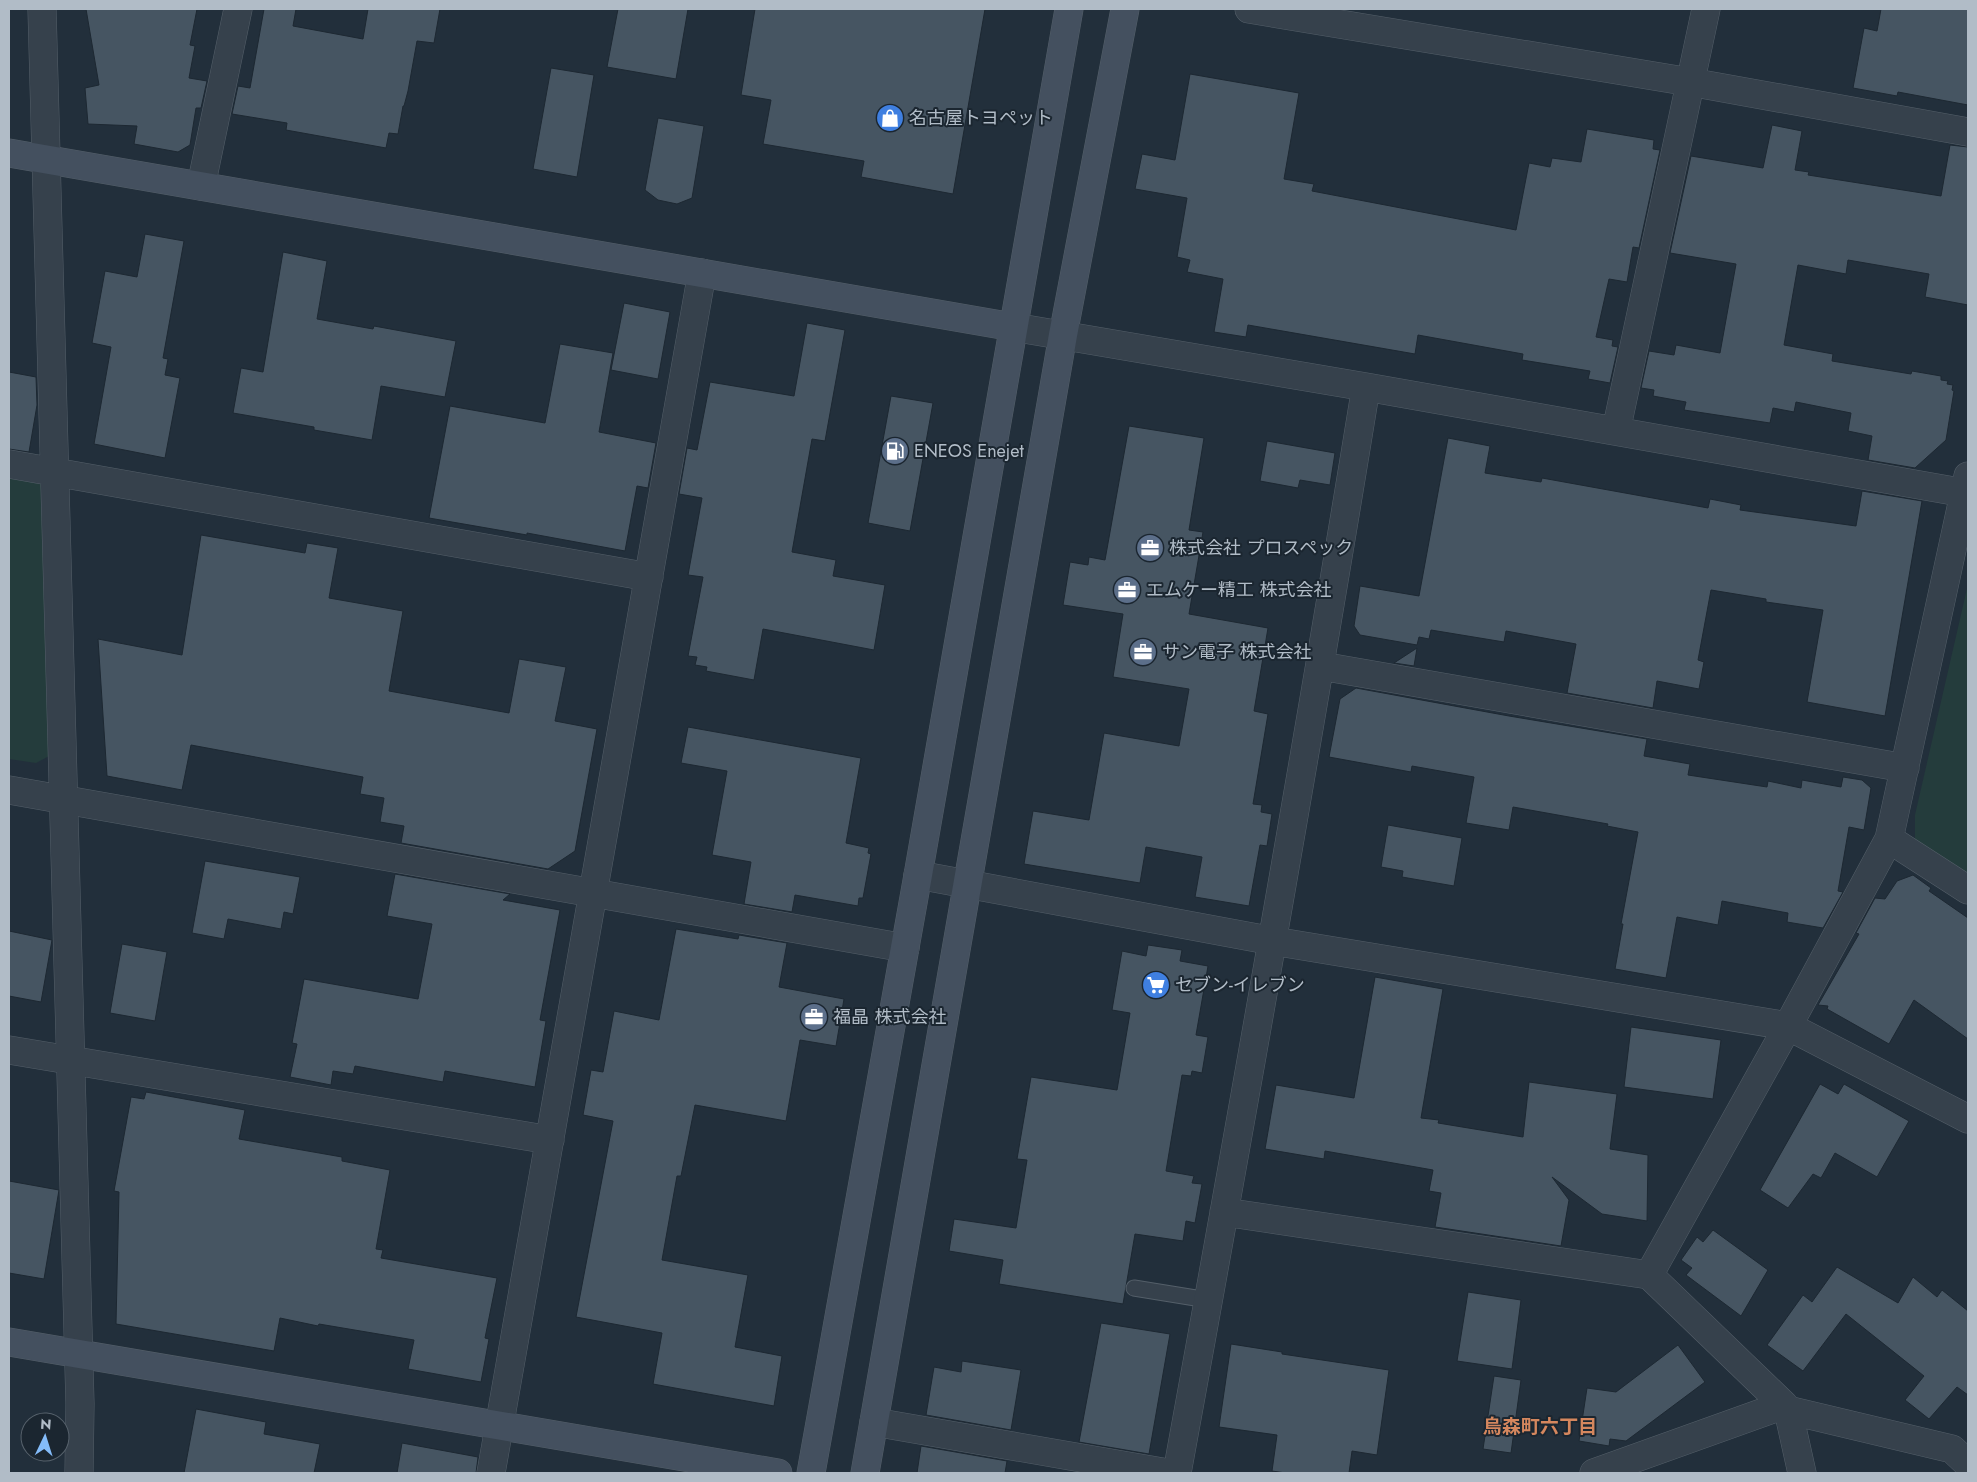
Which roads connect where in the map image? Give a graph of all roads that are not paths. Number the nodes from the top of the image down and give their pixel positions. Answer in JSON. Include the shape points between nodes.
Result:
{"nodes":[{"id":1,"x":42,"y":9,"type":"edge"},
{"id":2,"x":238,"y":9,"type":"edge"},
{"id":3,"x":1068,"y":9,"type":"edge"},
{"id":4,"x":1125,"y":9,"type":"edge"},
{"id":5,"x":1249,"y":9,"type":"edge"},
{"id":6,"x":1706,"y":9,"type":"edge"},
{"id":7,"x":1690,"y":82,"type":"junction"},
{"id":8,"x":1968,"y":132,"type":"edge"},
{"id":9,"x":9,"y":153,"type":"edge"},
{"id":10,"x":45,"y":160,"type":"junction"},
{"id":11,"x":201,"y":186,"type":"junction"},
{"id":12,"x":702,"y":273,"type":"junction"},
{"id":13,"x":1013,"y":327,"type":"junction"},
{"id":14,"x":1063,"y":335,"type":"junction"},
{"id":15,"x":1366,"y":386,"type":"junction"},
{"id":16,"x":1616,"y":431,"type":"junction"},
{"id":17,"x":9,"y":464,"type":"edge"},
{"id":18,"x":53,"y":472,"type":"junction"},
{"id":19,"x":1967,"y":487,"type":"edge"},
{"id":20,"x":649,"y":577,"type":"junction"},
{"id":21,"x":1321,"y":666,"type":"junction"},
{"id":22,"x":1905,"y":768,"type":"junction"},
{"id":23,"x":9,"y":790,"type":"edge"},
{"id":24,"x":64,"y":800,"type":"junction"},
{"id":25,"x":1889,"y":839,"type":"junction"},
{"id":26,"x":918,"y":875,"type":"junction"},
{"id":27,"x":967,"y":883,"type":"junction"},
{"id":28,"x":1968,"y":890,"type":"edge"},
{"id":29,"x":593,"y":893,"type":"junction"},
{"id":30,"x":1273,"y":941,"type":"junction"},
{"id":31,"x":905,"y":948,"type":"junction"},
{"id":32,"x":1788,"y":1026,"type":"junction"},
{"id":33,"x":9,"y":1050,"type":"edge"},
{"id":34,"x":71,"y":1061,"type":"junction"},
{"id":35,"x":1968,"y":1119,"type":"edge"},
{"id":36,"x":550,"y":1140,"type":"junction"},
{"id":37,"x":1224,"y":1212,"type":"junction"},
{"id":38,"x":1649,"y":1275,"type":"junction"},
{"id":39,"x":1134,"y":1288,"type":"dead end"},
{"id":40,"x":1208,"y":1300,"type":"junction"},
{"id":41,"x":9,"y":1342,"type":"edge"},
{"id":42,"x":78,"y":1354,"type":"junction"},
{"id":43,"x":1786,"y":1408,"type":"junction"},
{"id":44,"x":874,"y":1422,"type":"junction"},
{"id":45,"x":499,"y":1426,"type":"junction"},
{"id":46,"x":1968,"y":1464,"type":"edge"},
{"id":47,"x":78,"y":1473,"type":"edge"},
{"id":48,"x":490,"y":1473,"type":"edge"},
{"id":49,"x":778,"y":1473,"type":"edge"},
{"id":50,"x":811,"y":1473,"type":"edge"},
{"id":51,"x":865,"y":1473,"type":"edge"},
{"id":52,"x":1168,"y":1473,"type":"edge"},
{"id":53,"x":1177,"y":1473,"type":"edge"},
{"id":54,"x":1594,"y":1473,"type":"edge"},
{"id":55,"x":1802,"y":1473,"type":"edge"}],
"edges":[{"from":1,"to":10,"type":"street"},
{"from":2,"to":11,"type":"street"},
{"from":3,"to":13,"type":"street"},
{"from":4,"to":14,"type":"street"},
{"from":5,"to":7,"type":"street"},
{"from":6,"to":7,"type":"street"},
{"from":7,"to":8,"type":"street"},
{"from":7,"to":16,"type":"street"},
{"from":9,"to":10,"type":"street"},
{"from":10,"to":11,"type":"street"},
{"from":10,"to":18,"type":"street"},
{"from":11,"to":12,"type":"street"},
{"from":12,"to":13,"type":"street"},
{"from":12,"to":20,"type":"street"},
{"from":13,"to":14,"type":"street"},
{"from":13,"to":26,"type":"street"},
{"from":14,"to":15,"type":"street"},
{"from":14,"to":27,"type":"street"},
{"from":15,"to":16,"type":"street"},
{"from":15,"to":21,"type":"street"},
{"from":16,"to":19,"type":"street"},
{"from":17,"to":18,"type":"street"},
{"from":18,"to":20,"type":"street"},
{"from":18,"to":24,"type":"street"},
{"from":19,"to":22,"type":"street"},
{"from":20,"to":29,"type":"street"},
{"from":21,"to":22,"type":"street"},
{"from":21,"to":30,"type":"street"},
{"from":22,"to":25,"type":"street"},
{"from":23,"to":24,"type":"street"},
{"from":24,"to":29,"type":"street"},
{"from":24,"to":34,"type":"street"},
{"from":25,"to":28,"type":"street"},
{"from":25,"to":32,"type":"street"},
{"from":26,"to":27,"type":"street"},
{"from":26,"to":31,"type":"street"},
{"from":27,"to":30,"type":"street"},
{"from":27,"to":44,"type":"street"},
{"from":29,"to":31,"type":"street"},
{"from":29,"to":36,"type":"street"},
{"from":30,"to":32,"type":"street"},
{"from":30,"to":37,"type":"street"},
{"from":31,"to":50,"type":"street"},
{"from":32,"to":35,"type":"street"},
{"from":32,"to":38,"type":"street"},
{"from":33,"to":34,"type":"street"},
{"from":34,"to":36,"type":"street"},
{"from":34,"to":42,"type":"street"},
{"from":36,"to":45,"type":"street"},
{"from":37,"to":38,"type":"street"},
{"from":37,"to":40,"type":"street"},
{"from":38,"to":43,"type":"street"},
{"from":39,"to":40,"type":"lane"},
{"from":40,"to":53,"type":"street"},
{"from":41,"to":42,"type":"street"},
{"from":42,"to":45,"type":"street"},
{"from":42,"to":47,"type":"street"},
{"from":43,"to":46,"type":"street","via":[[1952,1449]]},
{"from":43,"to":54,"type":"street"},
{"from":43,"to":55,"type":"street"},
{"from":44,"to":51,"type":"street"},
{"from":44,"to":52,"type":"street"},
{"from":45,"to":48,"type":"street"},
{"from":45,"to":49,"type":"street"}]}
